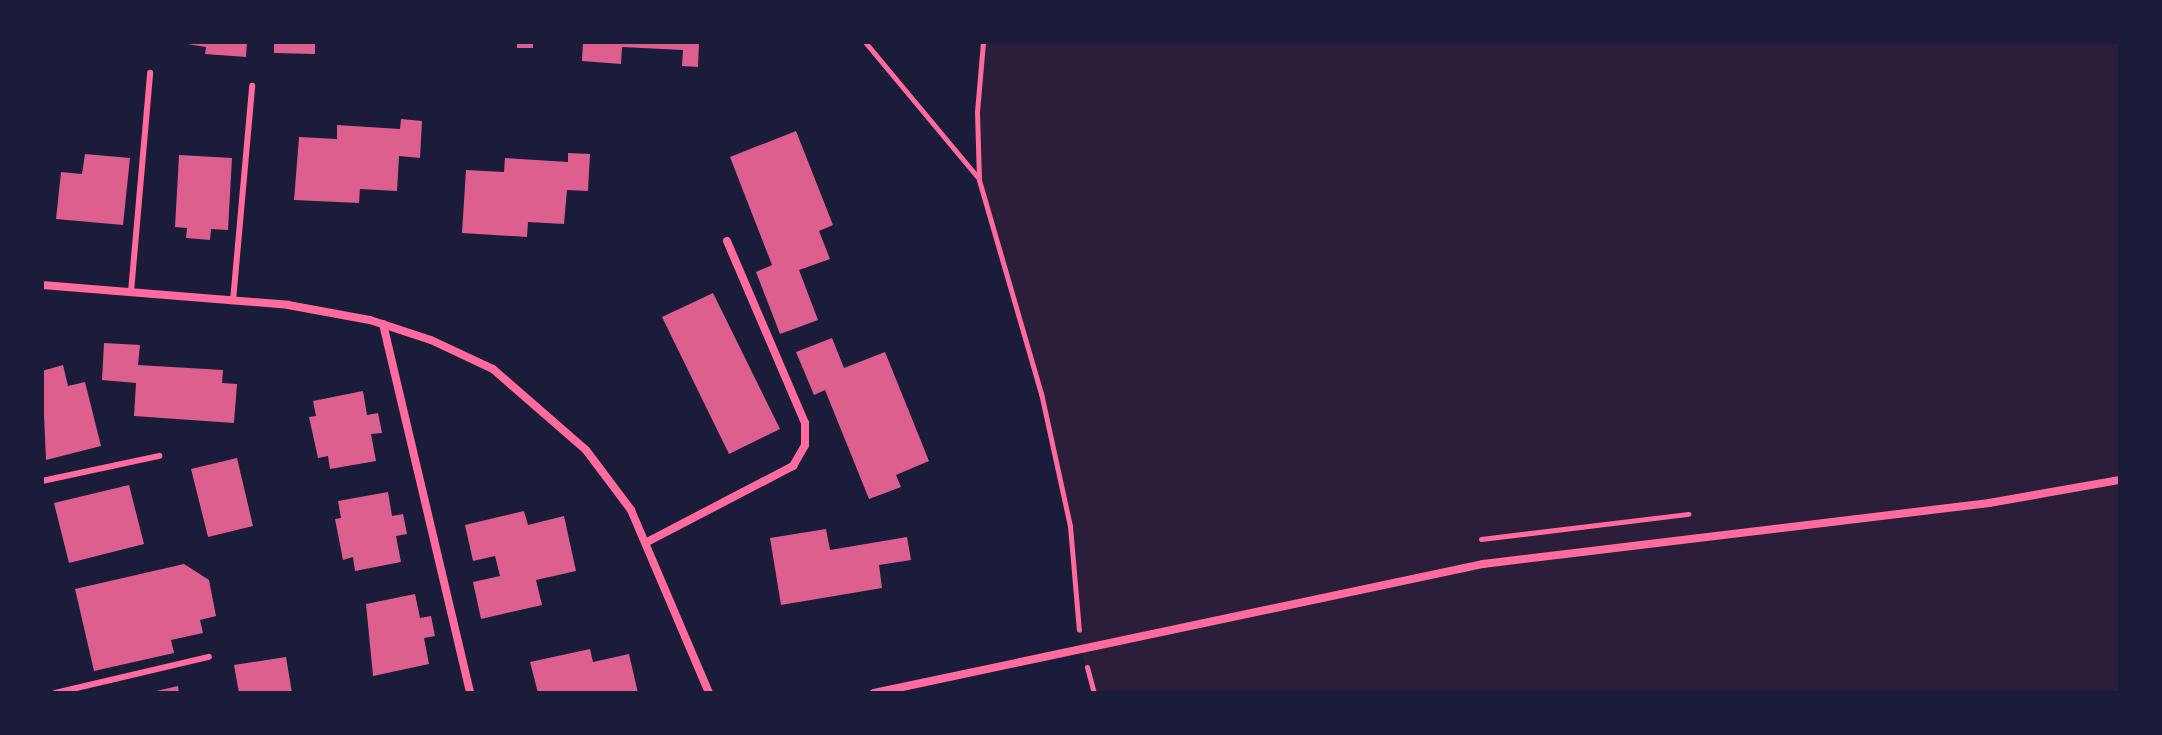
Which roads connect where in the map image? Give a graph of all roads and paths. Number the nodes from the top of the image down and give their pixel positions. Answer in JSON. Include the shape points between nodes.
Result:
{"nodes":[{"id":1,"x":865,"y":42,"type":"edge"},
{"id":2,"x":983,"y":42,"type":"edge"},
{"id":3,"x":150,"y":73,"type":"dead end"},
{"id":4,"x":252,"y":86,"type":"dead end"},
{"id":5,"x":979,"y":180,"type":"junction"},
{"id":6,"x":727,"y":241,"type":"dead end"},
{"id":7,"x":42,"y":285,"type":"edge"},
{"id":8,"x":131,"y":292,"type":"junction"},
{"id":9,"x":233,"y":301,"type":"junction"},
{"id":10,"x":383,"y":324,"type":"junction"},
{"id":11,"x":159,"y":456,"type":"dead end"},
{"id":12,"x":2120,"y":480,"type":"edge"},
{"id":13,"x":42,"y":481,"type":"edge"},
{"id":14,"x":647,"y":542,"type":"junction"},
{"id":15,"x":1081,"y":646,"type":"junction"},
{"id":16,"x":209,"y":657,"type":"dead end"},
{"id":17,"x":55,"y":693,"type":"edge"},
{"id":18,"x":470,"y":693,"type":"edge"},
{"id":19,"x":709,"y":693,"type":"edge"},
{"id":20,"x":874,"y":693,"type":"edge"}],
"edges":[{"from":1,"to":5,"type":"path"},
{"from":2,"to":5,"type":"path"},
{"from":3,"to":8,"type":"lane"},
{"from":4,"to":9,"type":"lane"},
{"from":5,"to":15,"type":"path","via":[[1041,393],[1070,526]]},
{"from":6,"to":14,"type":"street","via":[[805,423],[805,445],[793,466]]},
{"from":7,"to":8,"type":"street"},
{"from":8,"to":9,"type":"street"},
{"from":9,"to":10,"type":"street","via":[[288,305]]},
{"from":10,"to":14,"type":"street","via":[[493,369],[546,411],[586,450],[631,510]]},
{"from":10,"to":18,"type":"street"},
{"from":11,"to":13,"type":"lane"},
{"from":12,"to":15,"type":"street","via":[[1989,503],[1483,564]]},
{"from":14,"to":19,"type":"street"},
{"from":15,"to":20,"type":"street"},
{"from":16,"to":17,"type":"lane"}]}
